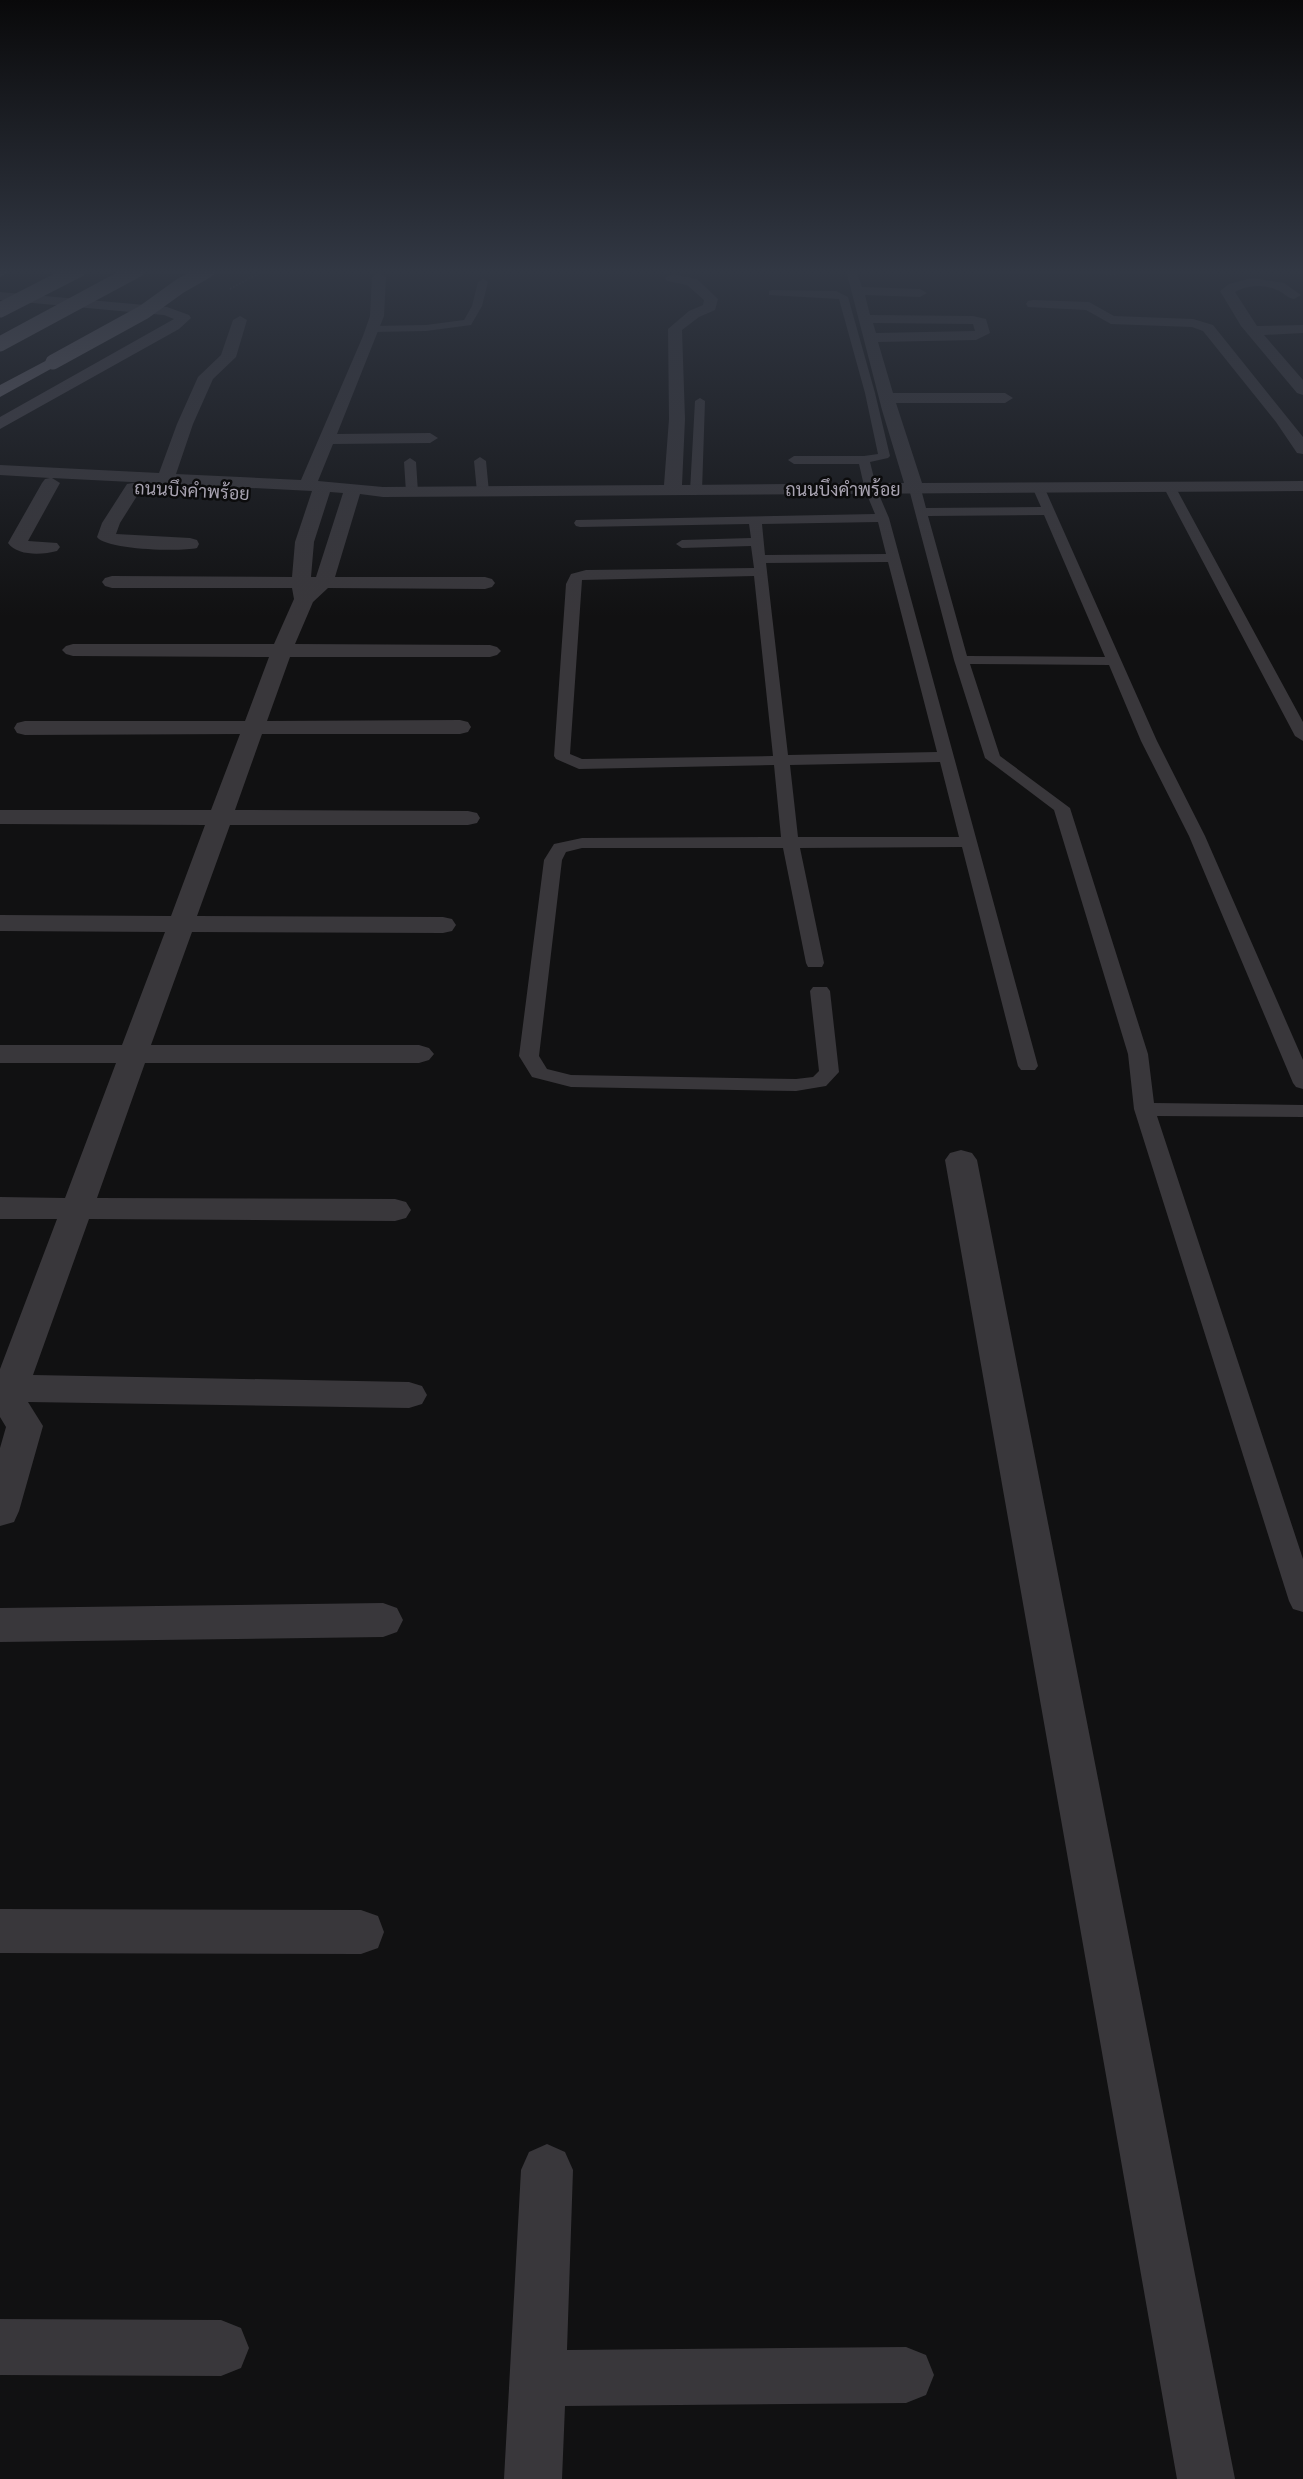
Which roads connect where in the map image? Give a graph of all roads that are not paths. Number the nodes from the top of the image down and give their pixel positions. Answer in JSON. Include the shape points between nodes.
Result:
{"nodes":[{"id":1,"x":68,"y":386,"type":"edge"},
{"id":2,"x":202,"y":386,"type":"edge"},
{"id":3,"x":348,"y":386,"type":"edge"},
{"id":4,"x":676,"y":386,"type":"edge"},
{"id":5,"x":868,"y":386,"type":"edge"},
{"id":6,"x":885,"y":386,"type":"edge"},
{"id":7,"x":1255,"y":386,"type":"edge"},
{"id":8,"x":888,"y":398,"type":"junction"},
{"id":9,"x":1005,"y":398,"type":"dead end"},
{"id":10,"x":700,"y":401,"type":"dead end"},
{"id":11,"x":0,"y":424,"type":"edge"},
{"id":12,"x":430,"y":438,"type":"dead end"},
{"id":13,"x":326,"y":439,"type":"junction"},
{"id":14,"x":1303,"y":449,"type":"edge"},
{"id":15,"x":794,"y":460,"type":"dead end"},
{"id":16,"x":864,"y":460,"type":"junction"},
{"id":17,"x":480,"y":461,"type":"dead end"},
{"id":18,"x":410,"y":462,"type":"dead end"},
{"id":19,"x":0,"y":470,"type":"edge"},
{"id":20,"x":0,"y":480,"type":"edge"},
{"id":21,"x":165,"y":480,"type":"junction"},
{"id":22,"x":51,"y":483,"type":"junction"},
{"id":23,"x":1303,"y":486,"type":"edge"},
{"id":24,"x":133,"y":488,"type":"junction"},
{"id":25,"x":1170,"y":488,"type":"junction"},
{"id":26,"x":915,"y":489,"type":"junction"},
{"id":27,"x":1039,"y":489,"type":"junction"},
{"id":28,"x":316,"y":490,"type":"junction"},
{"id":29,"x":871,"y":490,"type":"junction"},
{"id":30,"x":673,"y":491,"type":"junction"},
{"id":31,"x":696,"y":491,"type":"junction"},
{"id":32,"x":351,"y":492,"type":"junction"},
{"id":33,"x":412,"y":492,"type":"junction"},
{"id":34,"x":483,"y":492,"type":"junction"},
{"id":35,"x":1049,"y":511,"type":"junction"},
{"id":36,"x":921,"y":512,"type":"junction"},
{"id":37,"x":883,"y":518,"type":"junction"},
{"id":38,"x":755,"y":520,"type":"junction"},
{"id":39,"x":580,"y":523,"type":"dead end"},
{"id":40,"x":338,"y":532,"type":"junction"},
{"id":41,"x":307,"y":533,"type":"junction"},
{"id":42,"x":757,"y":542,"type":"junction"},
{"id":43,"x":190,"y":544,"type":"dead end"},
{"id":44,"x":682,"y":544,"type":"dead end"},
{"id":45,"x":50,"y":548,"type":"dead end"},
{"id":46,"x":892,"y":558,"type":"junction"},
{"id":47,"x":759,"y":566,"type":"junction"},
{"id":48,"x":112,"y":582,"type":"dead end"},
{"id":49,"x":485,"y":583,"type":"dead end"},
{"id":50,"x":309,"y":588,"type":"junction"},
{"id":51,"x":73,"y":650,"type":"dead end"},
{"id":52,"x":282,"y":650,"type":"junction"},
{"id":53,"x":490,"y":651,"type":"dead end"},
{"id":54,"x":961,"y":660,"type":"junction"},
{"id":55,"x":1113,"y":661,"type":"junction"},
{"id":56,"x":460,"y":727,"type":"dead end"},
{"id":57,"x":25,"y":728,"type":"dead end"},
{"id":58,"x":254,"y":728,"type":"junction"},
{"id":59,"x":1303,"y":736,"type":"edge"},
{"id":60,"x":946,"y":757,"type":"junction"},
{"id":61,"x":782,"y":761,"type":"junction"},
{"id":62,"x":0,"y":817,"type":"edge"},
{"id":63,"x":221,"y":818,"type":"junction"},
{"id":64,"x":468,"y":818,"type":"dead end"},
{"id":65,"x":790,"y":842,"type":"junction"},
{"id":66,"x":967,"y":842,"type":"junction"},
{"id":67,"x":0,"y":923,"type":"edge"},
{"id":68,"x":182,"y":923,"type":"junction"},
{"id":69,"x":443,"y":925,"type":"dead end"},
{"id":70,"x":815,"y":963,"type":"dead end"},
{"id":71,"x":820,"y":991,"type":"dead end"},
{"id":72,"x":134,"y":1053,"type":"junction"},
{"id":73,"x":0,"y":1054,"type":"edge"},
{"id":74,"x":419,"y":1054,"type":"dead end"},
{"id":75,"x":1028,"y":1066,"type":"dead end"},
{"id":76,"x":1303,"y":1083,"type":"edge"},
{"id":77,"x":1144,"y":1109,"type":"junction"},
{"id":78,"x":1303,"y":1111,"type":"edge"},
{"id":79,"x":962,"y":1160,"type":"dead end"},
{"id":80,"x":0,"y":1208,"type":"edge"},
{"id":81,"x":77,"y":1209,"type":"junction"},
{"id":82,"x":395,"y":1210,"type":"dead end"},
{"id":83,"x":5,"y":1394,"type":"edge"},
{"id":84,"x":409,"y":1395,"type":"dead end"},
{"id":85,"x":0,"y":1511,"type":"edge"},
{"id":86,"x":1303,"y":1601,"type":"edge"},
{"id":87,"x":383,"y":1620,"type":"dead end"},
{"id":88,"x":0,"y":1625,"type":"edge"},
{"id":89,"x":0,"y":1931,"type":"edge"},
{"id":90,"x":361,"y":1932,"type":"dead end"},
{"id":91,"x":547,"y":2170,"type":"dead end"},
{"id":92,"x":0,"y":2348,"type":"edge"},
{"id":93,"x":221,"y":2348,"type":"dead end"},
{"id":94,"x":906,"y":2374,"type":"dead end"},
{"id":95,"x":537,"y":2378,"type":"junction"},
{"id":96,"x":533,"y":2479,"type":"edge"},
{"id":97,"x":1206,"y":2479,"type":"edge"}],
"edges":[{"from":1,"to":11,"type":"main road"},
{"from":2,"to":21,"type":"street"},
{"from":3,"to":13,"type":"street"},
{"from":4,"to":30,"type":"street"},
{"from":5,"to":16,"type":"lane","via":[[884,456]]},
{"from":6,"to":8,"type":"street"},
{"from":7,"to":14,"type":"street"},
{"from":8,"to":9,"type":"street"},
{"from":8,"to":26,"type":"street"},
{"from":10,"to":31,"type":"lane"},
{"from":12,"to":13,"type":"street"},
{"from":13,"to":28,"type":"street"},
{"from":15,"to":16,"type":"lane"},
{"from":16,"to":29,"type":"lane"},
{"from":17,"to":34,"type":"lane"},
{"from":18,"to":33,"type":"lane"},
{"from":19,"to":21,"type":"street","name":"ถนนบึงคำพร้อย"},
{"from":20,"to":22,"type":"street","name":"ถนนบึงคำพร้อย"},
{"from":21,"to":28,"type":"street","name":"ถนนบึงคำพร้อย"},
{"from":22,"to":24,"type":"street","name":"ถนนบึงคำพร้อย"},
{"from":22,"to":45,"type":"street","via":[[17,543]]},
{"from":23,"to":25,"type":"street","name":"ถนนบึงคำพร้อย"},
{"from":24,"to":28,"type":"street","name":"ถนนบึงคำพร้อย"},
{"from":24,"to":43,"type":"street","via":[[106,537]]},
{"from":25,"to":27,"type":"street","name":"ถนนบึงคำพร้อย"},
{"from":25,"to":59,"type":"lane"},
{"from":26,"to":27,"type":"street","name":"ถนนบึงคำพร้อย"},
{"from":26,"to":29,"type":"street","name":"ถนนบึงคำพร้อย"},
{"from":26,"to":36,"type":"lane"},
{"from":27,"to":35,"type":"lane"},
{"from":28,"to":32,"type":"street","name":"ถนนบึงคำพร้อย"},
{"from":28,"to":41,"type":"street"},
{"from":29,"to":31,"type":"street","name":"ถนนบึงคำพร้อย"},
{"from":29,"to":37,"type":"lane"},
{"from":30,"to":31,"type":"street","name":"ถนนบึงคำพร้อย"},
{"from":30,"to":34,"type":"street","name":"ถนนบึงคำพร้อย"},
{"from":32,"to":33,"type":"street","name":"ถนนบึงคำพร้อย"},
{"from":32,"to":40,"type":"street"},
{"from":33,"to":34,"type":"street","name":"ถนนบึงคำพร้อย"},
{"from":35,"to":36,"type":"lane"},
{"from":35,"to":55,"type":"lane"},
{"from":36,"to":54,"type":"lane"},
{"from":37,"to":38,"type":"lane"},
{"from":37,"to":46,"type":"lane"},
{"from":38,"to":39,"type":"lane"},
{"from":38,"to":42,"type":"lane"},
{"from":40,"to":41,"type":"street"},
{"from":40,"to":50,"type":"street"},
{"from":41,"to":50,"type":"street"},
{"from":42,"to":44,"type":"lane"},
{"from":42,"to":47,"type":"lane"},
{"from":46,"to":47,"type":"lane"},
{"from":46,"to":60,"type":"lane"},
{"from":47,"to":61,"type":"lane"},
{"from":47,"to":61,"type":"lane","via":[[576,577],[562,756],[579,764]]},
{"from":48,"to":50,"type":"street"},
{"from":49,"to":50,"type":"street"},
{"from":50,"to":52,"type":"street"},
{"from":51,"to":52,"type":"street"},
{"from":52,"to":53,"type":"street"},
{"from":52,"to":58,"type":"street"},
{"from":54,"to":55,"type":"lane"},
{"from":54,"to":77,"type":"lane","via":[[993,758],[1062,808],[1137,1054]]},
{"from":55,"to":76,"type":"lane","via":[[1197,836]]},
{"from":56,"to":58,"type":"street"},
{"from":57,"to":58,"type":"street"},
{"from":58,"to":63,"type":"street"},
{"from":60,"to":61,"type":"lane"},
{"from":60,"to":66,"type":"lane"},
{"from":61,"to":65,"type":"lane"},
{"from":62,"to":63,"type":"street"},
{"from":63,"to":64,"type":"street"},
{"from":63,"to":68,"type":"street"},
{"from":65,"to":66,"type":"lane"},
{"from":65,"to":70,"type":"lane"},
{"from":65,"to":71,"type":"lane","via":[[582,843],[560,848],[554,860],[530,1056],[539,1072],[571,1081],[796,1085],[819,1082],[829,1072]]},
{"from":66,"to":75,"type":"lane"},
{"from":67,"to":68,"type":"street"},
{"from":68,"to":69,"type":"street"},
{"from":68,"to":72,"type":"street"},
{"from":72,"to":73,"type":"street"},
{"from":72,"to":74,"type":"street"},
{"from":72,"to":81,"type":"street"},
{"from":77,"to":78,"type":"lane"},
{"from":77,"to":86,"type":"lane"},
{"from":79,"to":97,"type":"street"},
{"from":80,"to":81,"type":"street"},
{"from":81,"to":82,"type":"street"},
{"from":81,"to":83,"type":"street"},
{"from":83,"to":84,"type":"street"},
{"from":83,"to":85,"type":"street","via":[[25,1426]]},
{"from":87,"to":88,"type":"street"},
{"from":89,"to":90,"type":"street"},
{"from":91,"to":95,"type":"street"},
{"from":92,"to":93,"type":"street"},
{"from":94,"to":95,"type":"street"},
{"from":95,"to":96,"type":"street"}]}
